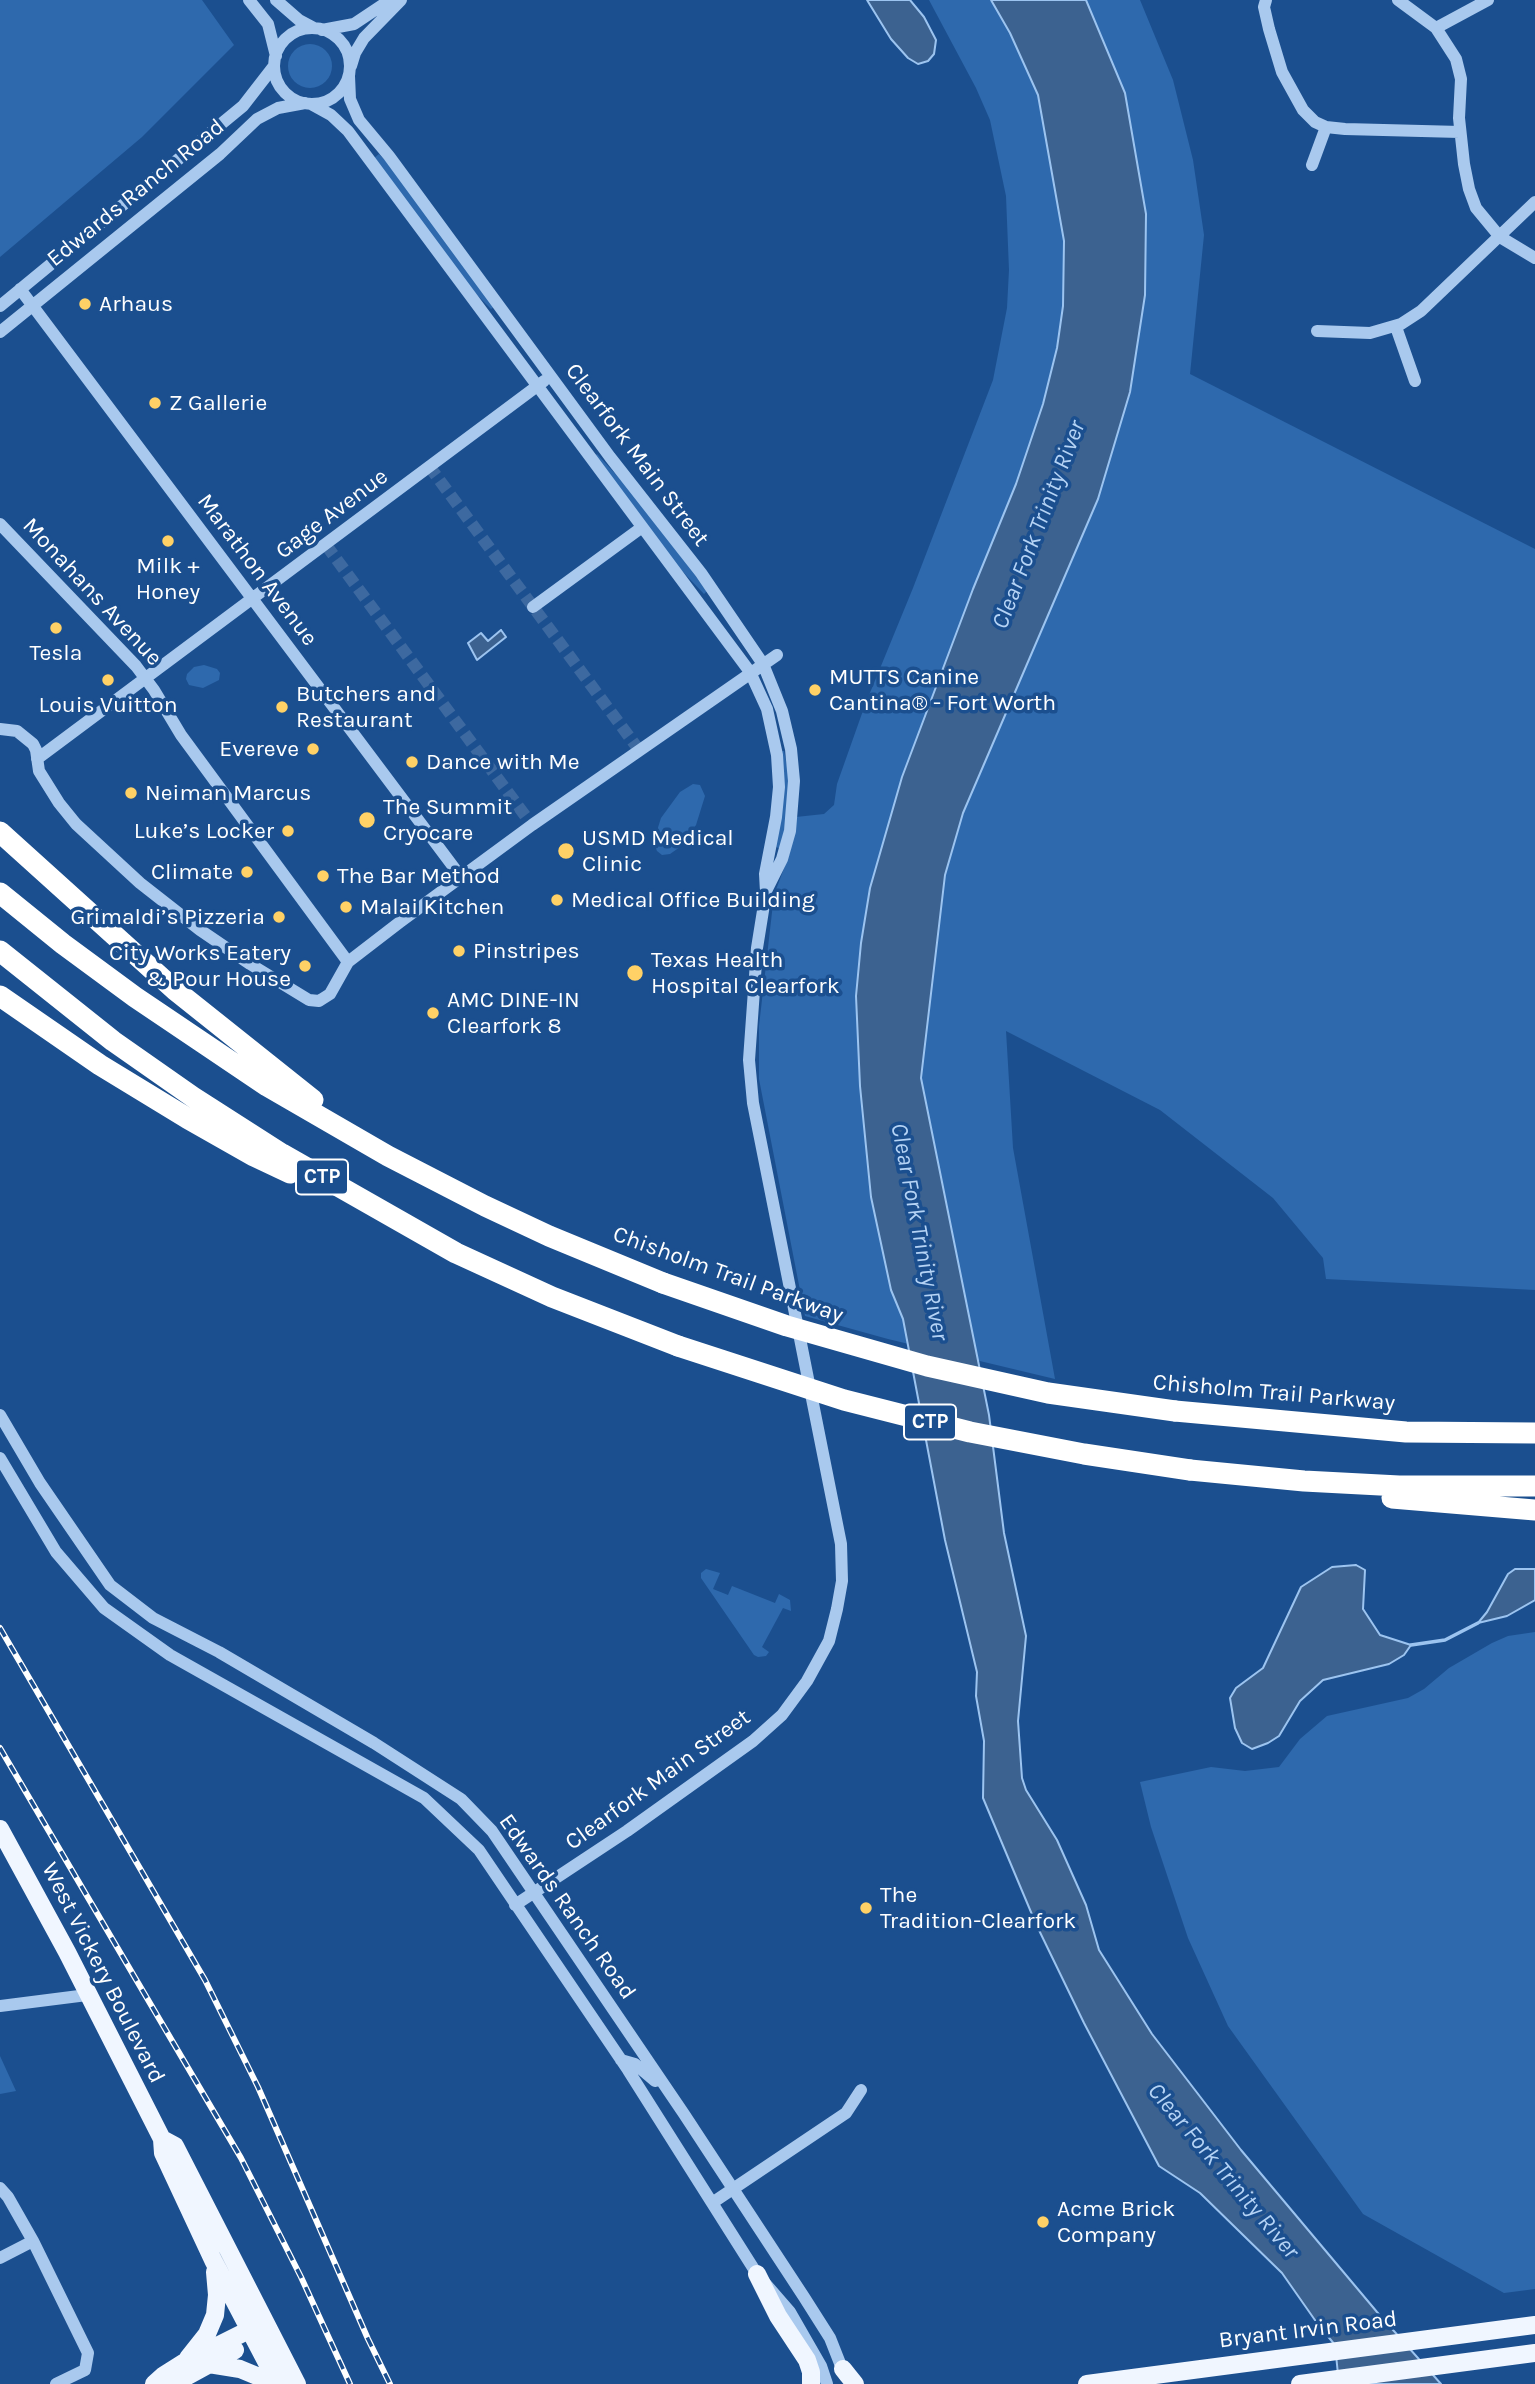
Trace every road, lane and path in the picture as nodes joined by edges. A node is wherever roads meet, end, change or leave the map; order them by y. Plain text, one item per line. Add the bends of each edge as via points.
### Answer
1 (248, 0) edge
2 (276, 0) edge
3 (390, 0) edge
4 (401, 0) edge
5 (1266, 0) edge
6 (1398, 0) edge
7 (1488, 0) edge
8 (1436, 28) junction
9 (320, 29) junction
10 (275, 61) junction
11 (349, 73) junction
12 (308, 104) junction
13 (1326, 127) junction
14 (1460, 132) junction
15 (1312, 165) dead end
16 (1535, 202) edge
17 (1500, 237) junction
18 (1535, 258) edge
19 (19, 289) junction
20 (32, 305) junction
21 (0, 306) edge
22 (1396, 327) junction
23 (1317, 331) dead end
24 (0, 332) edge
25 (550, 376) junction
26 (1415, 381) dead end
27 (538, 386) junction
28 (0, 524) edge
29 (641, 528) junction
30 (253, 600) junction
31 (533, 607) dead end
32 (777, 655) dead end
33 (764, 664) junction
34 (750, 672) junction
35 (146, 678) junction
36 (0, 729) edge
37 (37, 759) junction
38 (0, 832) edge
39 (461, 877) junction
40 (766, 892) junction
41 (0, 893) edge
42 (0, 951) edge
43 (348, 962) junction
44 (0, 996) edge
45 (388, 1156) junction
46 (457, 1253) junction
47 (0, 1415) edge
48 (1535, 1433) edge
49 (0, 1458) edge
50 (1304, 1481) junction
51 (1535, 1486) edge
52 (1535, 1510) edge
53 (66, 1521) junction
54 (45, 1535) junction
55 (393, 1756) junction
56 (383, 1775) junction
57 (0, 1829) edge
58 (533, 1894) junction
59 (515, 1905) junction
60 (87, 1995) junction
61 (0, 2006) edge
62 (621, 2060) junction
63 (862, 2090) dead end
64 (673, 2098) junction
65 (162, 2139) junction
66 (0, 2188) edge
67 (733, 2189) junction
68 (712, 2203) junction
69 (33, 2241) junction
70 (0, 2258) edge
71 (213, 2260) junction
72 (757, 2274) junction
73 (1535, 2325) edge
74 (259, 2331) junction
75 (1535, 2353) edge
76 (183, 2363) junction
77 (209, 2364) junction
78 (845, 2377) edge
79 (56, 2384) edge
80 (154, 2384) edge
81 (173, 2384) edge
82 (267, 2384) edge
83 (278, 2384) edge
84 (297, 2384) edge
85 (811, 2384) edge
86 (827, 2384) edge
87 (855, 2384) edge
88 (1087, 2384) edge
89 (1300, 2384) edge

1 - 10 street via 268,24
2 - 9 street via 299,20
3 - 9 street via 354,24
4 - 11 street via 359,46
5 - 13 street via 1282,72 1303,110
6 - 8 street
7 - 8 street
8 - 14 street via 1456,59 1461,79
9 - 10 street via 292,34
9 - 11 street via 345,49
10 - 12 street via 280,86 295,100
10 - 19 street, Edwards Ranch Road via 243,106
11 - 12 street via 334,97
11 - 25 street, Clearfork Main Street via 350,99 359,120
12 - 20 street, Edwards Ranch Road via 278,108 257,119
12 - 27 street, Clearfork Main Street via 331,115 348,131
13 - 14 street
13 - 15 street
14 - 17 street via 1476,208
16 - 17 street
17 - 18 street
17 - 22 street via 1421,310
19 - 20 street, Marathon Avenue
19 - 21 street, Edwards Ranch Road
20 - 24 street, Edwards Ranch Road
20 - 30 street, Marathon Avenue
22 - 23 street via 1370,333
22 - 26 street
25 - 27 street, Gage Avenue
25 - 33 street, Clearfork Main Street via 701,573
27 - 29 street, Clearfork Main Street
27 - 30 street, Gage Avenue
28 - 35 street, Monahans Avenue
29 - 31 street
29 - 34 street, Clearfork Main Street
30 - 35 street, Gage Avenue
30 - 39 street, Marathon Avenue
32 - 33 street
33 - 34 street
33 - 40 street, Clearfork Main Street via 782,711 794,781 790,831
34 - 39 street
34 - 40 street, Clearfork Main Street via 767,709 777,755 779,787
35 - 37 street, Gage Avenue
35 - 43 street, Monahans Avenue via 181,735
36 - 37 street via 22,734 33,744
37 - 43 street via 44,783 76,824 140,883 250,964 318,1001 330,994
38 - 45 highway via 208,1018
39 - 43 street
40 - 58 street, Clearfork Main Street via 757,948 750,1070 841,1544 837,1609 829,1641 782,1715 753,1741
41 - 45 highway, Chisholm Trail Parkway / CTP via 173,1023 267,1086
42 - 46 highway, CTP via 113,1041 203,1104
44 - 46 highway via 92,1060 243,1150
45 - 48 highway, Chisholm Trail Parkway / CTP, bridge via 549,1236 663,1283 914,1363 1048,1393 1175,1412 1406,1432
46 - 50 highway, CTP, bridge via 552,1297 678,1346 832,1396 970,1432 1084,1454
47 - 53 street, Edwards Ranch Road
49 - 54 street, Edwards Ranch Road
50 - 51 highway, CTP
50 - 52 highway via 1387,1498
53 - 54 street
53 - 55 street, Edwards Ranch Road via 110,1585 153,1618
54 - 56 street, Edwards Ranch Road via 104,1608 126,1624 170,1655
55 - 56 street
55 - 58 street, Edwards Ranch Road via 461,1799 492,1831
56 - 59 street, Edwards Ranch Road via 424,1798 479,1850
57 - 60 main road, West Vickery Boulevard
58 - 59 street, Clearfork Main Street
58 - 64 street, Edwards Ranch Road
59 - 62 street, Edwards Ranch Road
60 - 61 street
60 - 65 main road, West Vickery Boulevard
62 - 64 street via 635,2064
62 - 68 street, Edwards Ranch Road
63 - 67 street via 846,2113
64 - 67 street, Edwards Ranch Road
65 - 71 main road, West Vickery Boulevard via 163,2153
65 - 74 main road, West Vickery Boulevard via 175,2147
66 - 69 street
67 - 68 street
67 - 78 street, Edwards Ranch Road via 830,2337
68 - 72 street, Edwards Ranch Road
69 - 70 street
69 - 79 street via 88,2353 85,2370
71 - 74 main road, West Vickery Boulevard
71 - 76 main road via 215,2315 207,2334
72 - 85 main road via 807,2360
72 - 86 street, Edwards Ranch Road via 790,2312
73 - 88 main road, Bryant Irvin Road
74 - 76 main road
74 - 77 main road
74 - 83 main road, West Vickery Boulevard
74 - 84 main road, West Vickery Boulevard
75 - 89 main road
76 - 80 main road
77 - 81 main road
77 - 82 main road via 240,2369
78 - 87 main road

